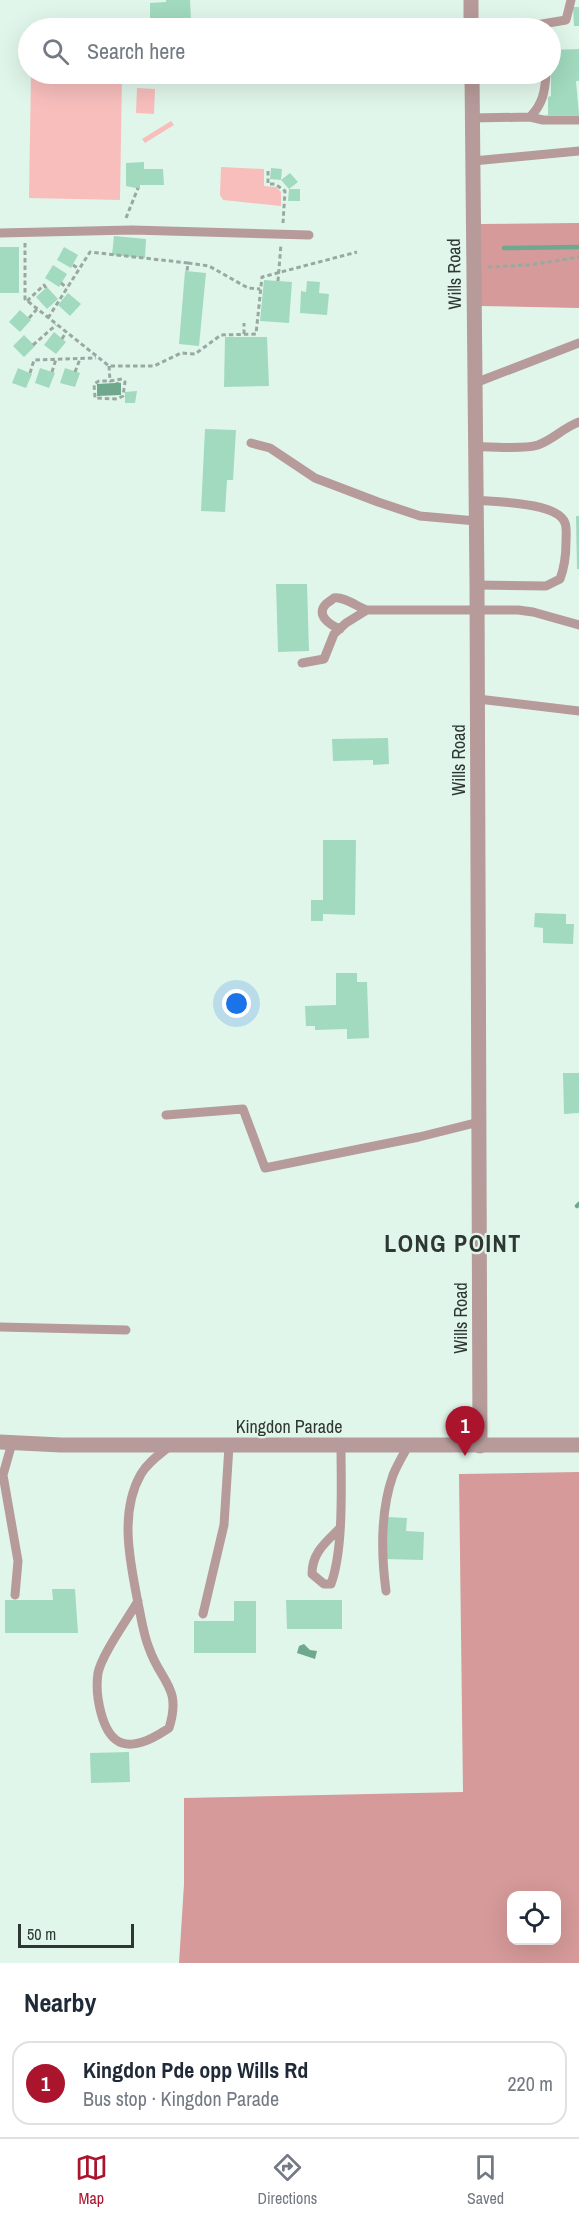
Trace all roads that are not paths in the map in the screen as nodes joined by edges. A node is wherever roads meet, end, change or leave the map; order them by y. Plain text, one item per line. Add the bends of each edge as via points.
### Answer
1 (471, 0) edge
2 (571, 0) edge
3 (471, 18) edge
4 (561, 21) edge
5 (472, 84) edge
6 (545, 84) edge
7 (530, 117) junction
8 (472, 118) junction
9 (579, 120) edge
10 (579, 151) edge
11 (473, 161) junction
12 (0, 234) edge
13 (309, 235) dead end
14 (579, 344) edge
15 (475, 383) junction
16 (579, 422) edge
17 (251, 443) dead end
18 (476, 447) junction
19 (476, 500) junction
20 (476, 521) junction
21 (477, 585) junction
22 (367, 610) junction
23 (477, 611) junction
24 (579, 625) edge
25 (339, 629) junction
26 (302, 663) dead end
27 (478, 699) junction
28 (579, 711) edge
29 (165, 1115) dead end
30 (479, 1122) junction
31 (0, 1327) edge
32 (126, 1330) dead end
33 (6, 1442) edge
34 (579, 1445) edge
35 (170, 1446) junction
36 (229, 1446) junction
37 (341, 1446) junction
38 (408, 1446) junction
39 (480, 1446) junction
40 (339, 1529) junction
41 (386, 1591) dead end
42 (15, 1595) dead end
43 (138, 1601) junction
44 (203, 1614) dead end

1 - 3 street
2 - 4 lane via 566,20
5 - 8 street, Wills Road
6 - 7 lane via 539,108
7 - 8 lane
7 - 9 lane
8 - 11 street, Wills Road
10 - 11 lane
11 - 15 street, Wills Road
12 - 13 lane via 120,231
14 - 15 lane
15 - 18 street, Wills Road
16 - 18 lane via 535,446
17 - 20 lane via 270,448 315,478 378,502 420,516
18 - 19 street, Wills Road
19 - 20 street, Wills Road
19 - 21 lane via 537,506 560,516 566,523 565,567 560,579 546,586
20 - 21 street, Wills Road
21 - 23 street, Wills Road
22 - 23 lane
22 - 25 lane
22 - 25 lane via 343,599 328,602 322,613 324,619
23 - 24 lane via 533,612
23 - 27 street, Wills Road
25 - 26 lane via 324,658
27 - 28 lane
27 - 30 street, Wills Road
29 - 30 lane via 243,1109 265,1168
30 - 39 street, Wills Road
31 - 32 lane
33 - 35 street, Kingdon Parade
33 - 42 lane via 3,1476 18,1561
34 - 39 street, Kingdon Parade
35 - 36 street, Kingdon Parade
35 - 43 lane via 149,1463 130,1505 128,1532
36 - 37 street, Kingdon Parade
36 - 44 lane via 224,1525
37 - 38 street, Kingdon Parade
37 - 40 lane
38 - 39 street, Kingdon Parade
38 - 41 lane via 388,1492 382,1556
40 - 40 lane via 334,1577 331,1584 324,1584 312,1574 312,1564 316,1552
43 - 43 lane via 150,1652 173,1695 174,1713 169,1728 138,1743 123,1744 111,1737 101,1716 98,1672

